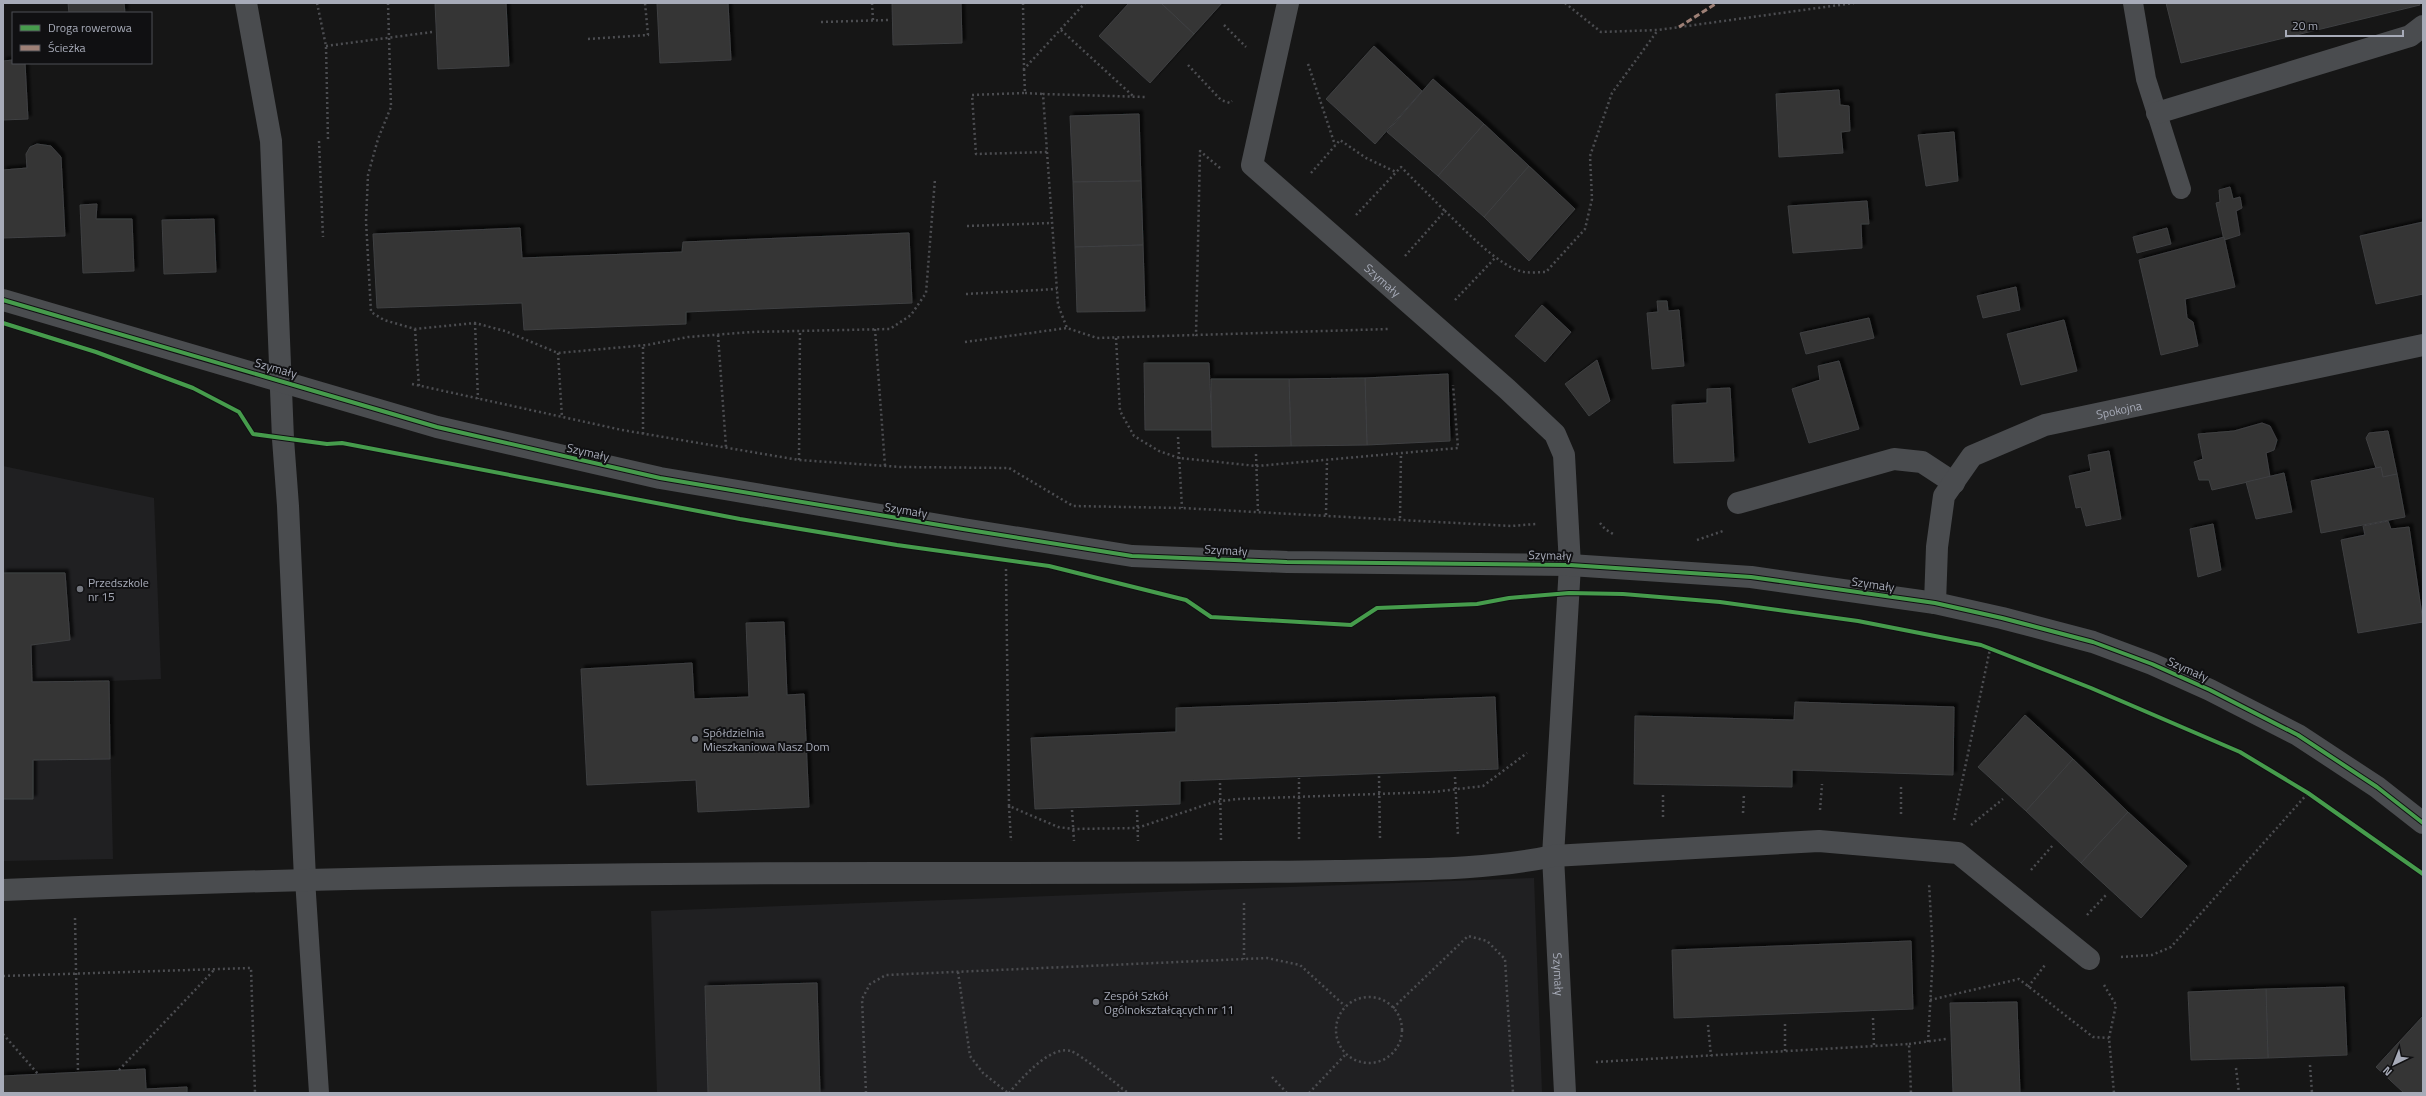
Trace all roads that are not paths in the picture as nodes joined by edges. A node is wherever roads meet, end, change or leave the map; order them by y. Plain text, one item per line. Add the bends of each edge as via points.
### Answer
1 (246, 3) edge
2 (1288, 3) edge
3 (2133, 3) edge
4 (2423, 26) edge
5 (2157, 113) junction
6 (2181, 188) dead end
7 (3, 300) edge
8 (2423, 345) edge
9 (280, 380) junction
10 (1954, 483) junction
11 (1738, 503) dead end
12 (1570, 565) junction
13 (1935, 603) junction
14 (2423, 823) edge
15 (1553, 856) junction
16 (305, 879) junction
17 (3, 890) edge
18 (2089, 959) road end
19 (319, 1093) edge
20 (1565, 1093) edge

1 - 9 street via 271,141
2 - 12 street, Szymały via 1252,166 1555,434 1564,455
3 - 5 lane via 2146,79
4 - 5 street via 2410,36
5 - 6 lane
7 - 9 street, Szymały
8 - 10 street, Spokojna via 2045,425 1972,456
9 - 12 street, Szymały via 437,427 660,478 1132,556 1287,562
9 - 16 street
10 - 11 street via 1922,462 1894,459
10 - 13 street, Spokojna via 1944,496 1937,547
12 - 13 street, Szymały via 1750,577
12 - 15 street, Szymały
13 - 14 street, Szymały via 2093,642 2152,664 2210,690 2298,735 2377,787
15 - 16 street via 1512,864 1221,874 897,873
15 - 18 street via 1819,841 1958,853
15 - 20 street, Szymały
16 - 17 street
16 - 19 lane

